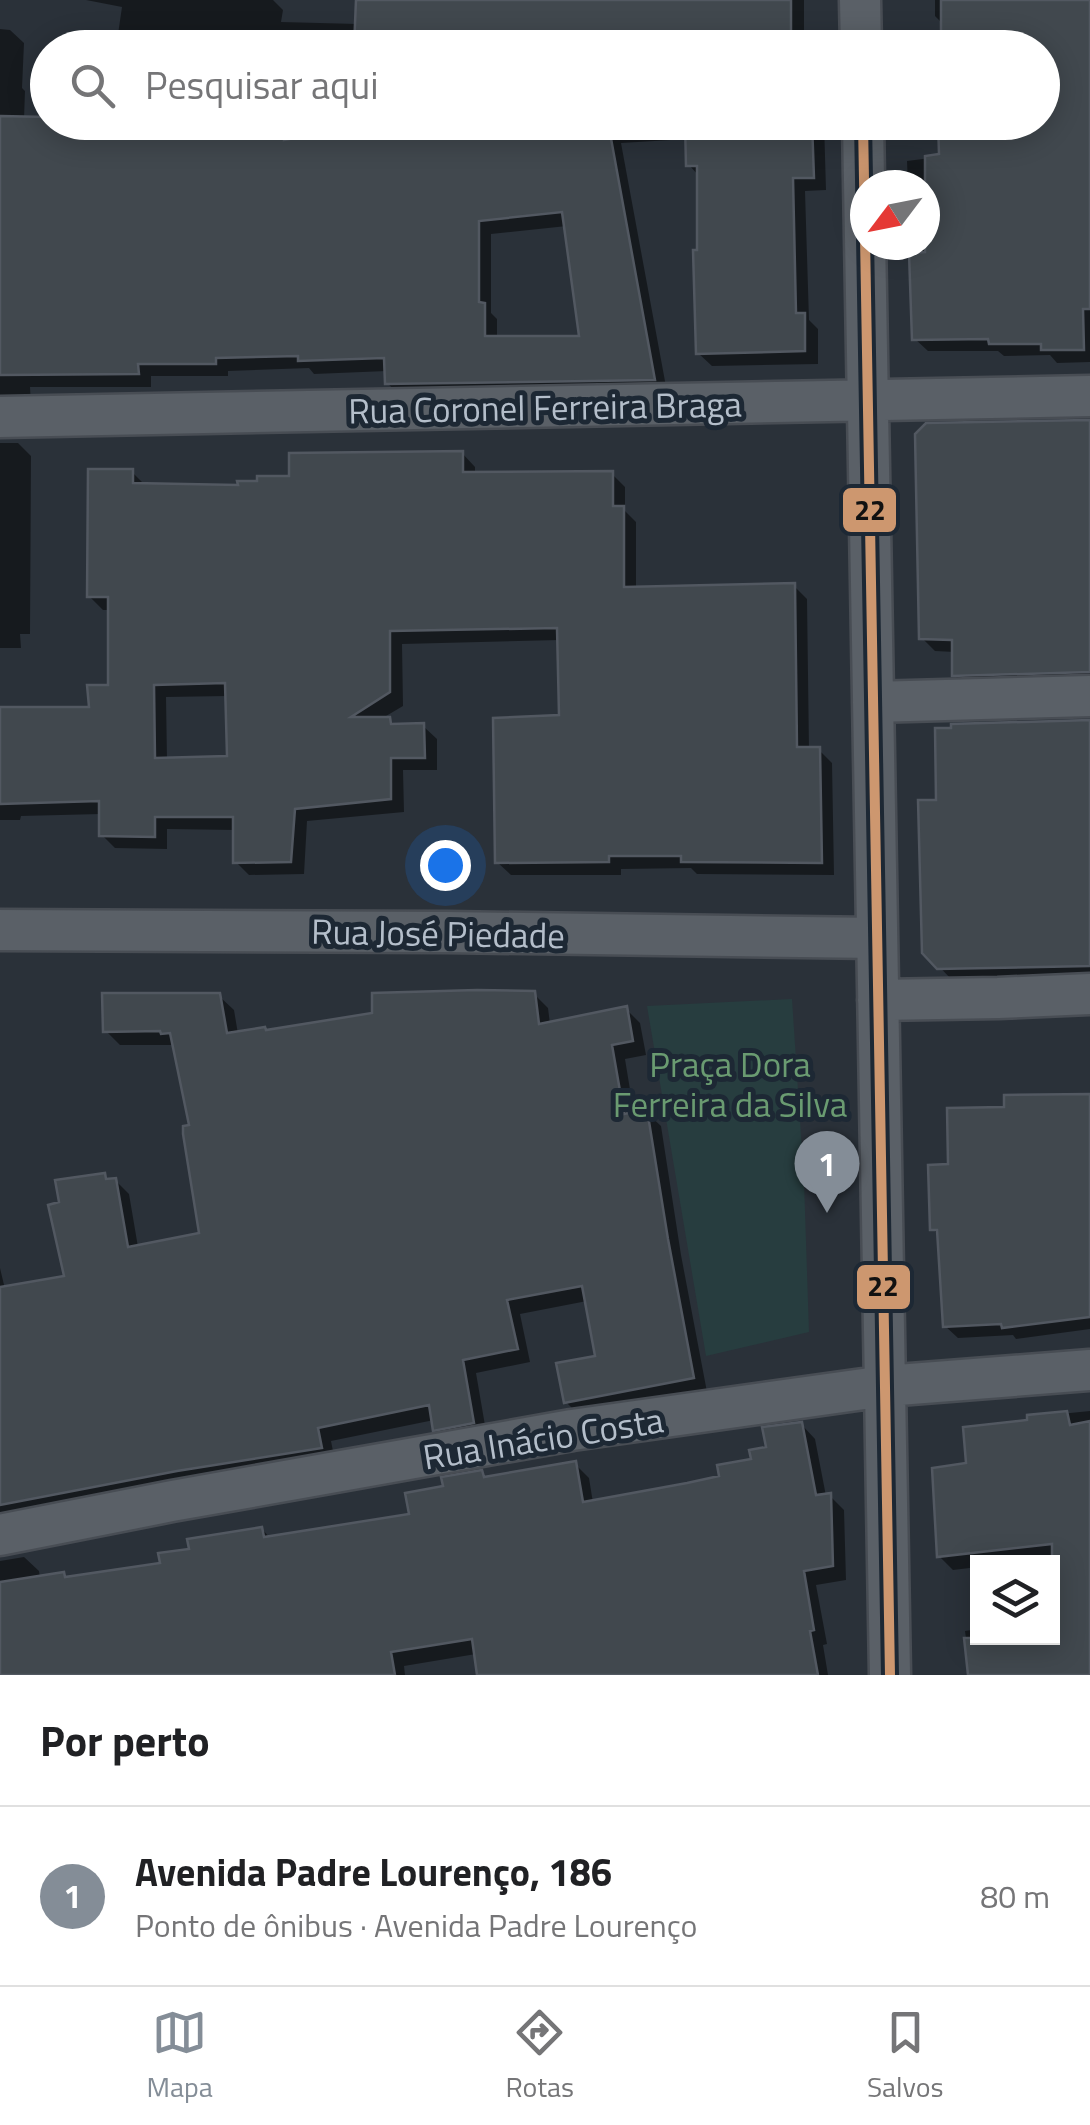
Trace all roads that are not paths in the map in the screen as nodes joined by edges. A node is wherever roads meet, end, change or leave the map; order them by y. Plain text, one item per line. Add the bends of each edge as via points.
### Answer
1 (860, 0) edge
2 (861, 30) edge
3 (863, 140) edge
4 (1090, 396) edge
5 (868, 400) junction
6 (0, 417) edge
7 (1090, 696) edge
8 (873, 702) junction
9 (0, 930) edge
10 (877, 938) junction
11 (1090, 994) edge
12 (878, 1000) junction
13 (1090, 1370) edge
14 (885, 1386) junction
15 (0, 1535) edge
16 (890, 1675) edge

1 - 2 street
3 - 5 street
4 - 5 street, Rua Coronel Ferreira Braga
5 - 6 street, Rua Coronel Ferreira Braga
5 - 8 street
7 - 8 street
8 - 10 street
9 - 10 street, Rua José Piedade
10 - 12 street
11 - 12 street
12 - 14 street
13 - 14 street, Rua Inácio Costa
14 - 15 street, Rua Inácio Costa via 572,1430
14 - 16 street

